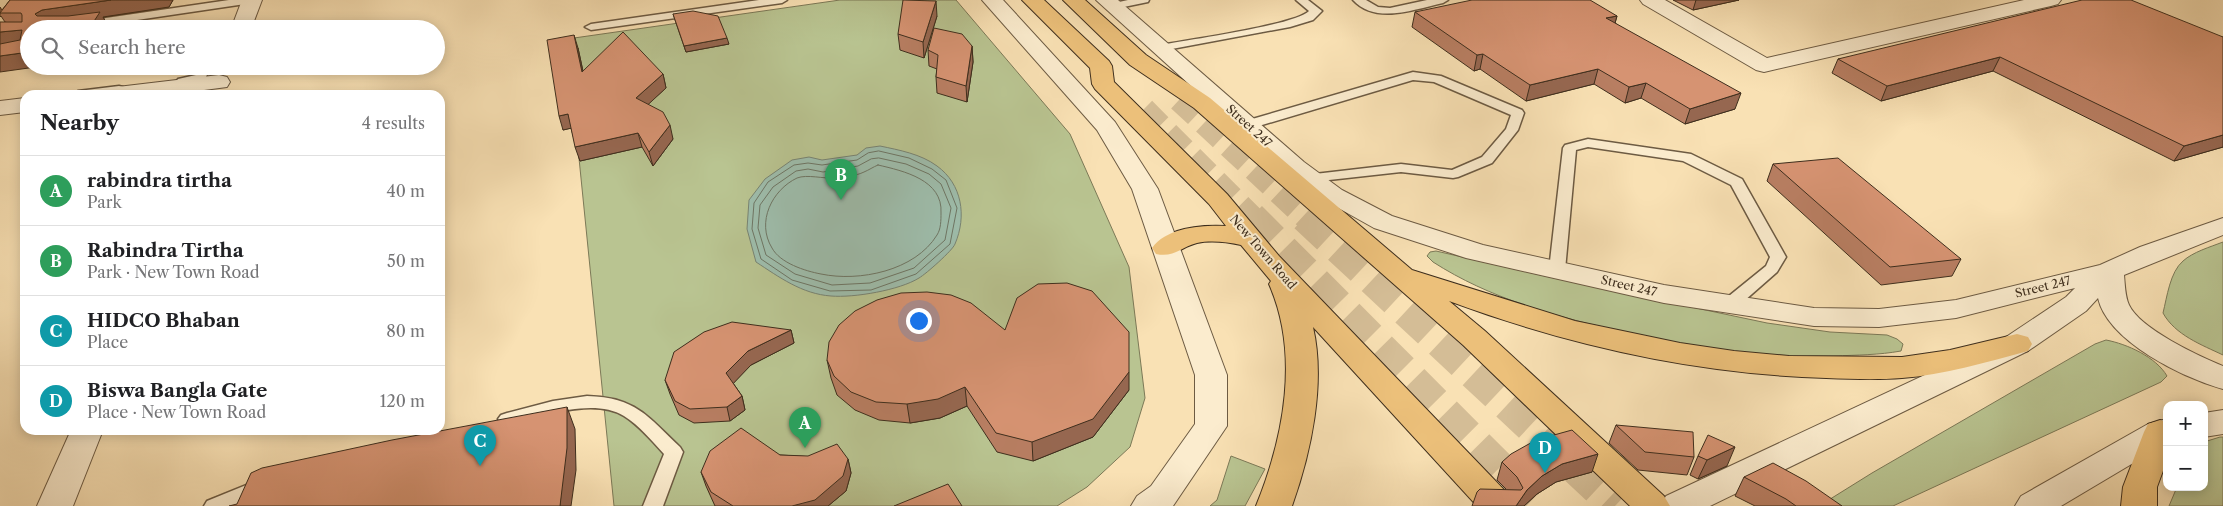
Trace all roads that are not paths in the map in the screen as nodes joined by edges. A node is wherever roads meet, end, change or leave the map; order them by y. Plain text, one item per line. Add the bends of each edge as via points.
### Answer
1 (252, 0) edge
2 (782, 0) edge
3 (992, 0) edge
4 (1032, 0) edge
5 (1074, 0) edge
6 (1144, 0) edge
7 (1301, 0) edge
8 (1358, 0) edge
9 (1443, 0) edge
10 (1650, 0) edge
11 (2051, 0) edge
12 (1110, 3) edge
13 (197, 5) edge
14 (106, 20) edge
15 (245, 20) edge
16 (591, 27) dead end
17 (1149, 54) junction
18 (1101, 66) junction
19 (216, 77) edge
20 (118, 90) edge
21 (139, 90) edge
22 (20, 100) edge
23 (1179, 100) tunnel mouth
24 (0, 102) edge
25 (20, 106) edge
26 (0, 108) edge
27 (1144, 108) tunnel mouth
28 (1247, 125) junction
29 (1311, 178) junction
30 (2223, 226) edge
31 (1249, 238) junction
32 (1166, 248) junction
33 (1269, 262) junction
34 (1557, 270) junction
35 (1397, 271) junction
36 (2109, 271) junction
37 (1730, 304) junction
38 (2017, 344) junction
39 (2223, 378) edge
40 (491, 422) edge
41 (2223, 422) edge
42 (2208, 424) edge
43 (2163, 432) edge
44 (85, 435) edge
45 (275, 480) edge
46 (55, 506) edge
47 (214, 506) edge
48 (653, 506) edge
49 (1149, 506) edge
50 (1274, 506) edge
51 (1498, 506) edge
52 (1652, 506) edge
53 (1678, 506) edge
54 (2033, 506) edge
55 (2139, 506) edge

1 - 13 lane
1 - 15 street
2 - 16 lane
3 - 32 street via 1106,127 1145,189
4 - 18 main road, New Town Road
5 - 17 main road
6 - 12 lane
7 - 17 lane via 1316,11 1309,18
8 - 9 lane via 1376,10 1390,11
10 - 11 street via 1764,65
12 - 17 street, Street 247
13 - 14 lane
17 - 23 main road
17 - 28 street, Street 247
17 - 35 main road
18 - 27 main road
18 - 31 main road, New Town Road via 1103,84 1218,199
19 - 20 lane
19 - 21 street
22 - 24 lane
25 - 26 street
28 - 29 street, Street 247
28 - 29 lane via 1414,76 1437,79 1518,113 1512,130 1487,160 1453,174 1401,168
29 - 34 street, Street 247 via 1333,195 1383,222 1476,252
30 - 36 street, Street 247
31 - 32 main road via 1222,232 1198,234 1178,240
31 - 33 main road, New Town Road
32 - 49 street via 1211,375 1211,426 1163,495
33 - 50 main road via 1290,295 1302,370 1291,456
33 - 51 main road, New Town Road
34 - 37 street, Street 247 via 1664,294
34 - 37 lane via 1570,148 1588,142 1686,157 1737,182 1778,257 1772,269
35 - 38 main road via 1487,306 1588,336 1696,357 1805,368 1909,367
35 - 52 main road via 1474,338
36 - 37 street, Street 247 via 1956,309 1879,318 1814,316
36 - 38 street via 2076,304
36 - 39 street via 2115,306 2127,322 2148,340 2200,370
38 - 53 street
40 - 48 lane via 588,402 614,403 630,411 674,452
41 - 42 street
43 - 54 street
43 - 55 main road via 2140,487
44 - 46 street
45 - 47 lane

